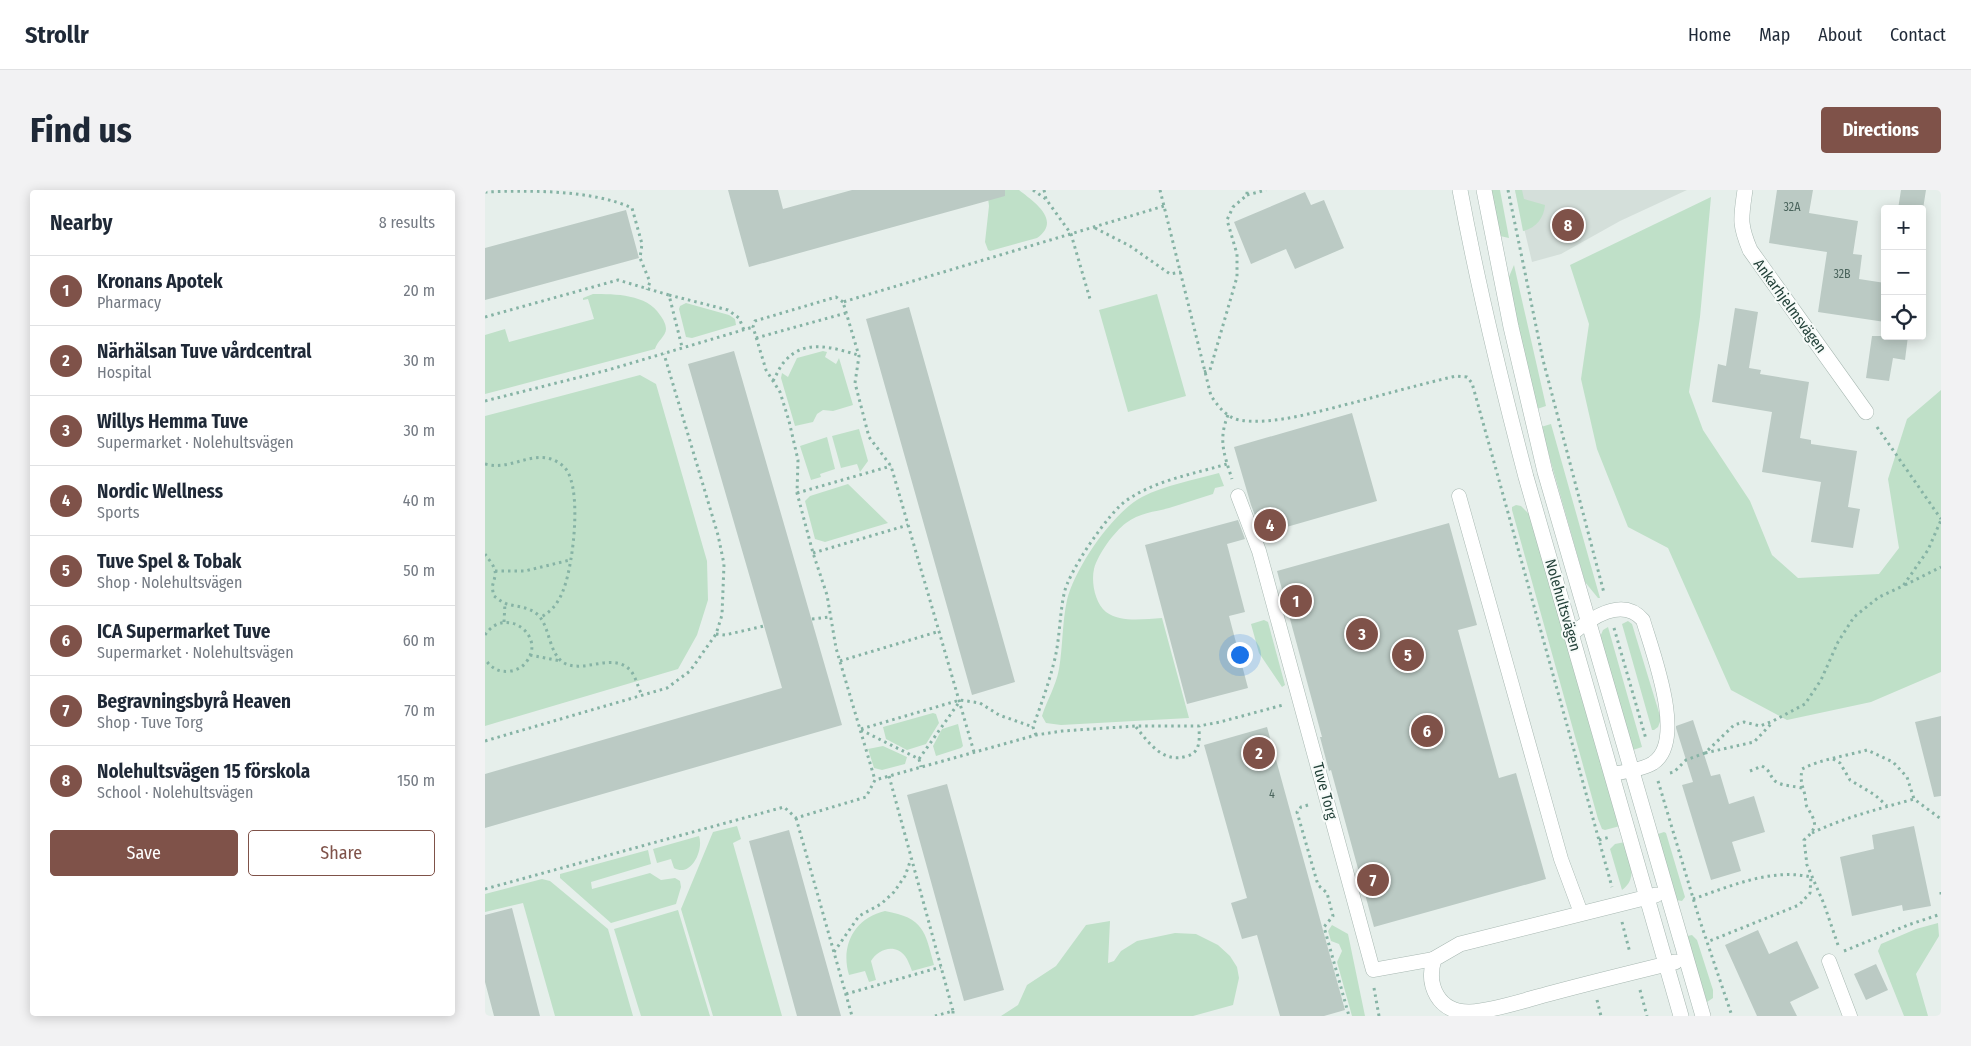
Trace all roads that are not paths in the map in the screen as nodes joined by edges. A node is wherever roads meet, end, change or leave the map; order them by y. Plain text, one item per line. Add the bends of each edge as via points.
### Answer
1 (1460, 190) edge
2 (1484, 190) edge
3 (1745, 190) edge
4 (1866, 412) road end
5 (1238, 496) road end
6 (1459, 496) dead end
7 (1588, 620) junction
8 (1572, 634) junction
9 (1631, 770) junction
10 (1612, 774) junction
11 (1666, 892) junction
12 (1646, 898) junction
13 (1581, 913) junction
14 (1434, 959) junction
15 (1686, 959) junction
16 (1829, 960) dead end
17 (1666, 964) junction
18 (1681, 1016) edge
19 (1703, 1016) edge
20 (1850, 1016) edge

1 - 8 street, Nolehultsvägen via 1506,399
2 - 7 street, Nolehultsvägen via 1532,422
3 - 4 street, Ankarhjelmsvägen via 1742,231 1750,250
5 - 14 lane, Tuve Torg via 1259,551 1373,970
6 - 13 lane via 1561,859
7 - 8 lane
7 - 9 street, Nolehultsvägen
7 - 9 lane via 1609,611 1627,609 1638,614 1643,620 1665,696 1668,715 1663,752 1653,763
8 - 10 street, Nolehultsvägen
9 - 10 lane
9 - 11 street, Nolehultsvägen
10 - 12 street, Nolehultsvägen
11 - 12 street
11 - 15 street, Nolehultsvägen
12 - 13 street
12 - 17 street, Nolehultsvägen
13 - 14 street via 1460,944
14 - 17 street via 1430,972 1437,997 1446,1005 1469,1012
15 - 17 street
15 - 19 street, Nolehultsvägen
16 - 20 lane
17 - 18 street, Nolehultsvägen

